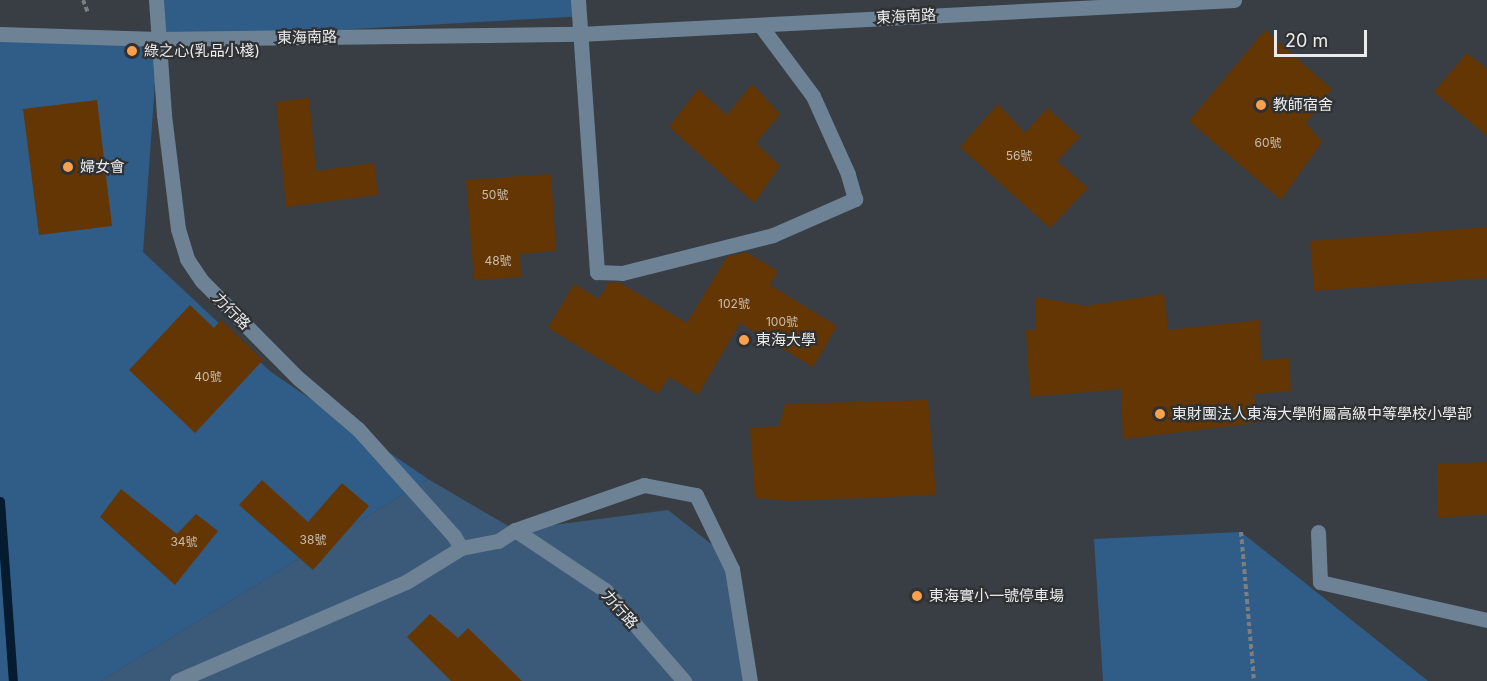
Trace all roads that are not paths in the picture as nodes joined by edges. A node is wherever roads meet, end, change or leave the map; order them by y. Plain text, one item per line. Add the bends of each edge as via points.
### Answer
1 (156, 0) edge
2 (578, 0) edge
3 (1234, 0) edge
4 (1076, 3) edge
5 (759, 25) junction
6 (0, 34) edge
7 (579, 34) junction
8 (158, 39) junction
9 (515, 530) junction
10 (1318, 532) dead end
11 (461, 548) junction
12 (1487, 620) edge
13 (177, 681) edge
14 (684, 681) edge
15 (750, 681) edge

1 - 8 street, 力行路
2 - 7 street
3 - 4 street, 東海南路
4 - 5 street, 東海南路
5 - 7 street, 東海南路
5 - 7 street via 813,96 855,199 773,235 622,273 597,272
6 - 8 street, 東海南路
7 - 8 street, 東海南路
8 - 11 street, 力行路 via 178,229 188,259 202,281 298,378 358,429
9 - 11 street via 498,541
9 - 14 street, 力行路 via 605,590
9 - 15 street via 644,485 696,495 732,569
10 - 12 street via 1320,582
11 - 13 street via 406,582

